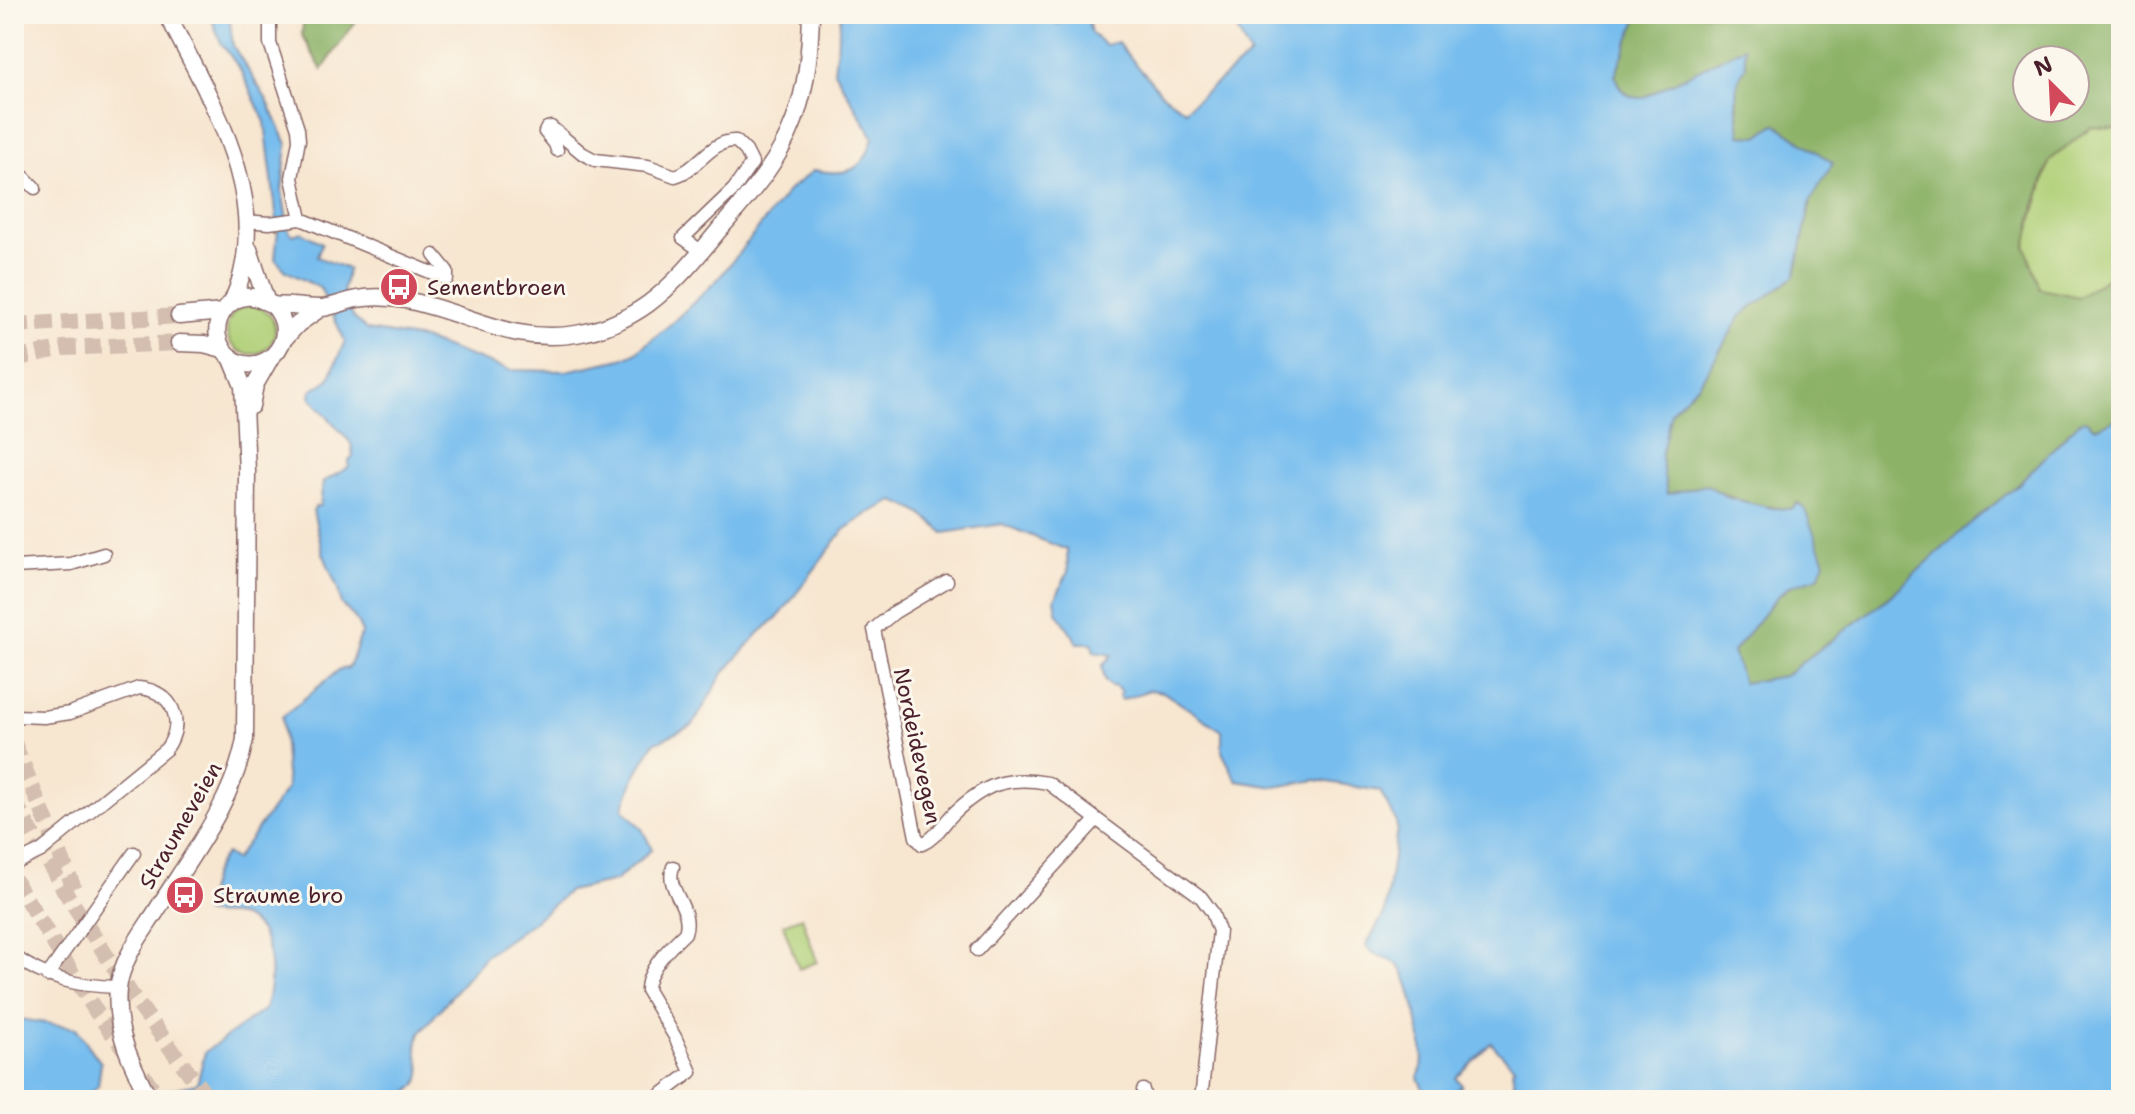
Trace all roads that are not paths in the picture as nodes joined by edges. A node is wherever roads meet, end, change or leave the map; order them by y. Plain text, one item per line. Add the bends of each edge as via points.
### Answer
1 (167, 14) edge
2 (270, 14) edge
3 (811, 14) edge
4 (557, 150) dead end
5 (14, 167) edge
6 (35, 188) dead end
7 (245, 221) junction
8 (288, 221) junction
9 (246, 240) junction
10 (701, 251) junction
11 (434, 255) dead end
12 (270, 302) junction
13 (228, 307) junction
14 (321, 308) junction
15 (179, 316) tunnel mouth
16 (283, 340) junction
17 (179, 343) tunnel mouth
18 (227, 353) junction
19 (271, 357) junction
20 (245, 435) junction
21 (104, 554) dead end
22 (14, 567) edge
23 (947, 581) dead end
24 (14, 716) edge
25 (1096, 820) junction
26 (134, 853) dead end
27 (14, 864) edge
28 (673, 867) dead end
29 (977, 950) dead end
30 (14, 956) edge
31 (47, 976) junction
32 (118, 987) junction
33 (150, 1100) edge
34 (654, 1100) edge
35 (1201, 1100) edge

1 - 7 main road via 229,137 240,172
2 - 8 street via 270,43 299,140
3 - 10 main road via 804,88 784,144
4 - 10 street via 547,128 595,160 648,166 675,176 720,144 739,144 752,163 726,198 683,238
5 - 6 street
7 - 8 street
7 - 9 main road
8 - 11 street via 447,279
9 - 12 main road
9 - 13 main road via 242,272
10 - 14 main road via 645,306 578,334 521,335 406,300 370,297
12 - 13 main road via 249,297
12 - 14 main road
12 - 16 main road via 284,325
13 - 15 main road
13 - 18 main road via 217,326
14 - 16 main road
16 - 19 main road
17 - 18 main road via 204,344
18 - 19 main road via 251,364
18 - 20 main road, Straumeveien via 243,386
19 - 20 main road, Straumeveien via 255,385
20 - 32 main road, Straumeveien via 246,705 240,763 222,805 131,953
21 - 22 street via 71,564
23 - 25 street, Nordeidevegen via 874,629 916,837 922,844 931,840 983,789 1005,781 1048,783
24 - 27 street via 70,713 139,688 151,689 169,702 176,727 166,749 41,851
25 - 29 street
25 - 35 street, Nordeidevegen via 1191,888 1212,912 1219,949
26 - 31 street
28 - 34 street via 671,880 688,925 652,972 647,990 691,1072
30 - 31 street
31 - 32 street via 81,986
32 - 33 main road, Straumeveien via 120,1026

